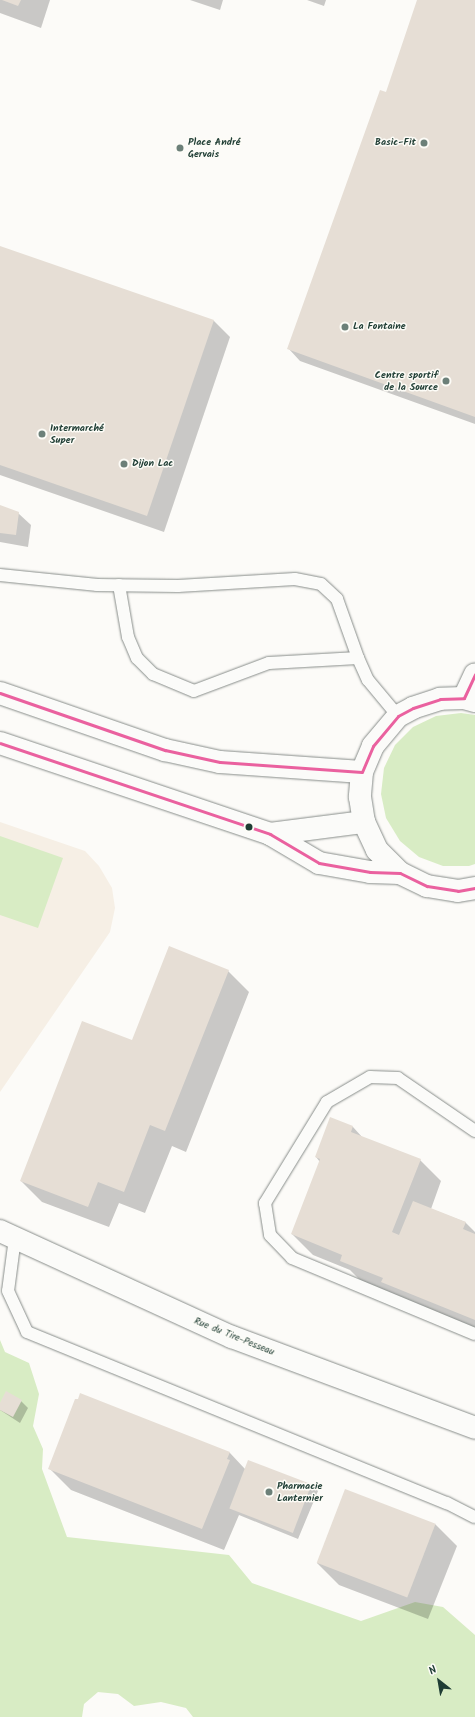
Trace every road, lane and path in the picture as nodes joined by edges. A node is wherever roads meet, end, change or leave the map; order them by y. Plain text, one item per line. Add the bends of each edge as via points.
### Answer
1 (0, 575) edge
2 (119, 586) junction
3 (358, 658) junction
4 (475, 674) edge
5 (0, 693) edge
6 (470, 699) edge
7 (398, 716) junction
8 (0, 743) edge
9 (362, 772) junction
10 (364, 822) junction
11 (270, 834) junction
12 (400, 873) junction
13 (469, 894) edge
14 (475, 1132) edge
15 (8, 1234) edge
16 (475, 1334) edge
17 (475, 1428) edge
18 (475, 1517) edge

1 - 2 lane
2 - 3 lane via 178,586 295,579 321,584 337,599
2 - 3 lane via 128,637 137,658 153,674 194,691 270,663
3 - 7 lane via 368,680
4 - 6 street
5 - 9 street via 165,750 206,759
6 - 7 street via 440,699
7 - 9 street via 373,746
8 - 11 street
9 - 10 street via 360,797
10 - 11 street
10 - 12 street via 378,850
11 - 12 street via 318,863 370,872
12 - 13 street via 427,886
14 - 16 lane via 398,1078 370,1077 328,1102 264,1202 270,1235 292,1258
15 - 17 street, Rue du Tire-Pesseau via 232,1337
15 - 18 lane via 8,1291 27,1332

